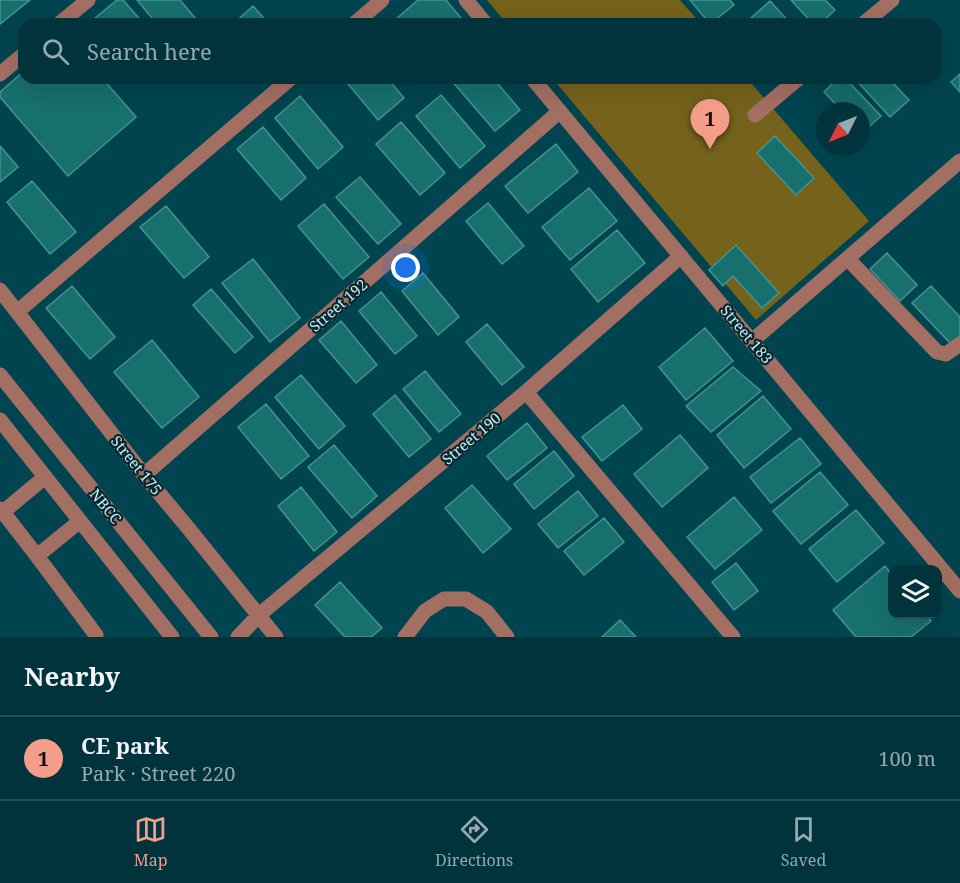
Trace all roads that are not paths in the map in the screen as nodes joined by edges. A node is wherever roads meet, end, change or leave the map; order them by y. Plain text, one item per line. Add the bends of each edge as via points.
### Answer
1 (88, 0) edge
2 (382, 0) edge
3 (466, 0) edge
4 (892, 0) edge
5 (66, 18) edge
6 (361, 18) edge
7 (481, 18) edge
8 (870, 18) edge
9 (18, 59) edge
10 (0, 74) edge
11 (284, 84) edge
12 (537, 84) edge
13 (792, 84) edge
14 (560, 111) junction
15 (755, 115) dead end
16 (960, 161) edge
17 (681, 256) junction
18 (848, 260) junction
19 (0, 290) edge
20 (16, 312) junction
21 (752, 340) junction
22 (960, 344) edge
23 (0, 375) edge
24 (526, 392) junction
25 (0, 420) edge
26 (144, 475) junction
27 (45, 477) junction
28 (1, 511) edge
29 (80, 521) junction
30 (37, 556) junction
31 (960, 591) edge
32 (259, 615) junction
33 (95, 637) edge
34 (172, 637) edge
35 (211, 637) edge
36 (238, 637) edge
37 (276, 637) edge
38 (405, 637) edge
39 (507, 637) edge
40 (733, 637) edge

1 - 5 street
2 - 6 street
3 - 7 street
4 - 8 street
9 - 10 street
11 - 20 street
12 - 14 street, Street 183
13 - 15 street
14 - 17 street, Street 183
14 - 26 street, Street 192
16 - 18 street
17 - 21 street, Street 183
17 - 24 street, Street 190
18 - 21 street
18 - 22 street via 937,352 946,354
19 - 20 street, Street 175
20 - 26 street, Street 175
21 - 31 street, Street 183
23 - 35 street, NBCC
24 - 32 street, Street 190
24 - 40 street
25 - 27 street
26 - 32 street, Street 175
27 - 28 street
27 - 29 street
28 - 30 street
29 - 30 street
29 - 34 street
30 - 33 street
32 - 36 street, Street 190
32 - 37 street, Street 175
38 - 39 street via 425,611 444,599 466,599 487,612

